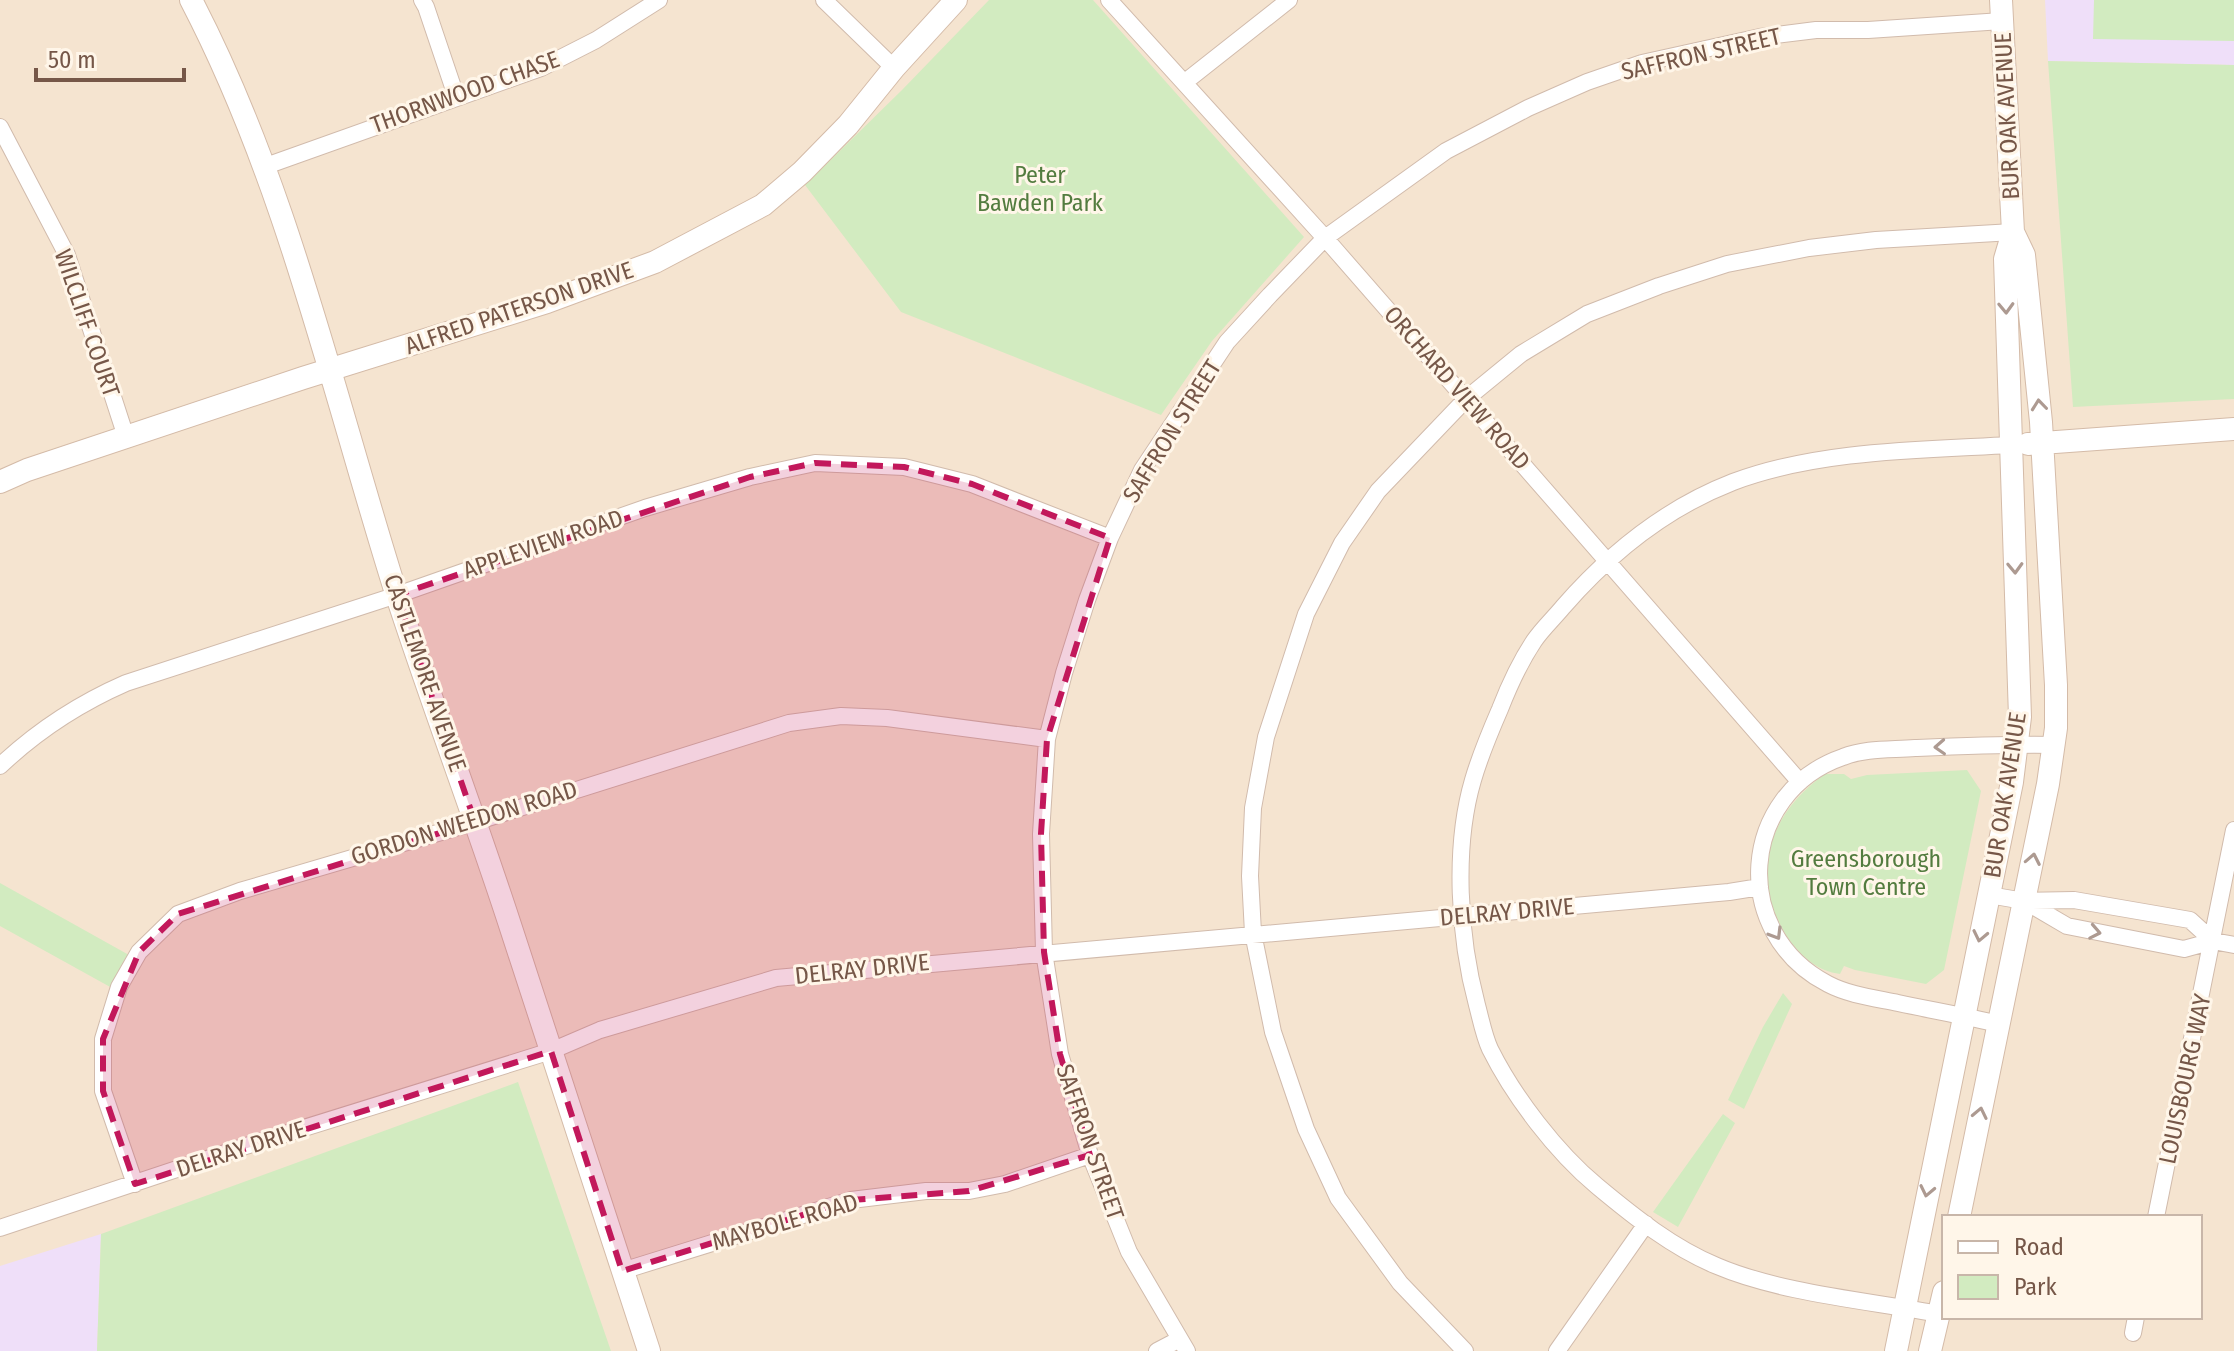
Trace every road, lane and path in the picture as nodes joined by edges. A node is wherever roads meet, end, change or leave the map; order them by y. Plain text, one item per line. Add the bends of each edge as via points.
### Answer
1 (191, 0) edge
2 (422, 0) edge
3 (659, 0) edge
4 (824, 0) edge
5 (956, 0) edge
6 (1109, 0) edge
7 (1289, 0) edge
8 (2001, 10) edge
9 (894, 68) junction
10 (1185, 82) junction
11 (456, 96) junction
12 (0, 127) edge
13 (263, 167) junction
14 (2013, 232) junction
15 (1325, 238) junction
16 (331, 371) junction
17 (1466, 399) junction
18 (2234, 429) edge
19 (126, 437) junction
20 (2042, 443) junction
21 (2011, 445) junction
22 (0, 482) edge
23 (1110, 538) junction
24 (1606, 560) junction
25 (397, 595) junction
26 (1047, 739) junction
27 (2018, 745) junction
28 (2055, 745) junction
29 (0, 766) edge
30 (1799, 781) junction
31 (475, 822) junction
32 (2234, 830) edge
33 (1760, 887) junction
34 (1989, 895) junction
35 (2024, 901) junction
36 (1462, 916) junction
37 (1253, 933) junction
38 (2213, 941) junction
39 (2234, 945) edge
40 (1044, 952) junction
41 (1964, 1016) junction
42 (1999, 1024) junction
43 (551, 1051) junction
44 (1090, 1155) junction
45 (135, 1184) junction
46 (1959, 1215) edge
47 (2156, 1215) edge
48 (1646, 1224) junction
49 (0, 1228) edge
50 (622, 1271) junction
51 (1942, 1303) edge
52 (1904, 1308) junction
53 (1183, 1345) edge
54 (649, 1351) edge
55 (1157, 1351) edge
56 (1465, 1351) edge
57 (1557, 1351) edge
58 (1896, 1351) edge
59 (1930, 1351) edge

1 - 13 street, CASTLEMORE AVENUE
2 - 11 street
3 - 11 street, THORNWOOD CHASE via 541,68
4 - 9 street
5 - 9 street, ALFRED PATERSON DRIVE
6 - 10 street, ORCHARD VIEW ROAD
7 - 10 street
8 - 14 street, BUR OAK AVENUE
8 - 15 street, SAFFRON STREET via 1868,30 1760,37 1642,63 1528,108 1446,151
9 - 16 street, ALFRED PATERSON DRIVE via 848,125 763,205 655,262
10 - 15 street, ORCHARD VIEW ROAD
11 - 13 street, THORNWOOD CHASE
12 - 19 street, WILCLIFF COURT via 67,255
13 - 16 street, CASTLEMORE AVENUE
14 - 17 street via 1809,248 1714,268 1587,314 1521,354
20 -> 14 street, BUR OAK AVENUE via 2024,255
14 -> 21 street, BUR OAK AVENUE via 2005,259
15 - 17 street, ORCHARD VIEW ROAD
15 - 23 street, SAFFRON STREET via 1227,342 1142,470
16 - 19 street, ALFRED PATERSON DRIVE
16 - 25 street, CASTLEMORE AVENUE
17 - 24 street, ORCHARD VIEW ROAD
17 - 37 street via 1378,491 1342,543 1306,614 1266,737 1253,808
18 - 20 street
19 - 22 street, ALFRED PATERSON DRIVE
20 - 21 street
20 - 28 street, BUR OAK AVENUE
21 - 24 street via 1877,453 1796,465 1734,482 1642,531
21 -> 27 street, BUR OAK AVENUE
23 - 25 street, APPLEVIEW ROAD via 972,484 904,467 815,463 645,508
23 - 26 street, SAFFRON STREET via 1077,629
24 - 30 street, ORCHARD VIEW ROAD
24 - 36 street via 1535,640 1492,727 1472,782 1463,839
25 - 29 street, APPLEVIEW ROAD via 83,701 27,739
25 - 31 street, CASTLEMORE AVENUE
26 - 31 street, GORDON WEEDON ROAD via 887,718 841,716 789,723
26 - 40 street, SAFFRON STREET via 1041,834
27 - 28 street
27 -> 30 street via 1867,751 1833,761
27 - 34 street, BUR OAK AVENUE
35 -> 28 street, BUR OAK AVENUE
30 - 33 street via 1765,832
31 - 43 street, CASTLEMORE AVENUE
31 - 45 street, GORDON WEEDON ROAD via 190,909 139,952 119,987 103,1039 103,1091
32 - 38 street, LOUISBOURG WAY
33 - 36 street, DELRAY DRIVE
33 -> 41 street via 1765,912 1783,946 1825,983 1854,995
34 - 35 street
34 -> 41 street, BUR OAK AVENUE
35 - 38 street via 2074,900 2190,920
35 -> 38 street via 2067,926 2184,949
35 - 42 street, BUR OAK AVENUE
36 - 37 street, DELRAY DRIVE
36 - 48 street via 1469,976 1489,1047 1551,1139 1593,1184
37 - 40 street, DELRAY DRIVE
37 - 56 street via 1273,1032 1306,1129 1338,1198 1400,1283
38 - 39 street
38 - 47 street, LOUISBOURG WAY
40 - 43 street, DELRAY DRIVE via 776,978 600,1030
40 - 44 street, SAFFRON STREET via 1060,1054
41 - 42 street
41 -> 52 street, BUR OAK AVENUE
46 -> 42 street, BUR OAK AVENUE
43 - 45 street, DELRAY DRIVE
43 - 50 street, CASTLEMORE AVENUE
44 - 50 street, MAYBOLE ROAD via 969,1191 851,1200
44 - 53 street, SAFFRON STREET via 1129,1252
45 - 49 street, DELRAY DRIVE
48 - 52 street via 1718,1266 1775,1284
48 - 57 street
50 - 54 street, CASTLEMORE AVENUE
51 - 52 street
51 - 59 street
52 - 58 street, BUR OAK AVENUE
53 - 55 street

